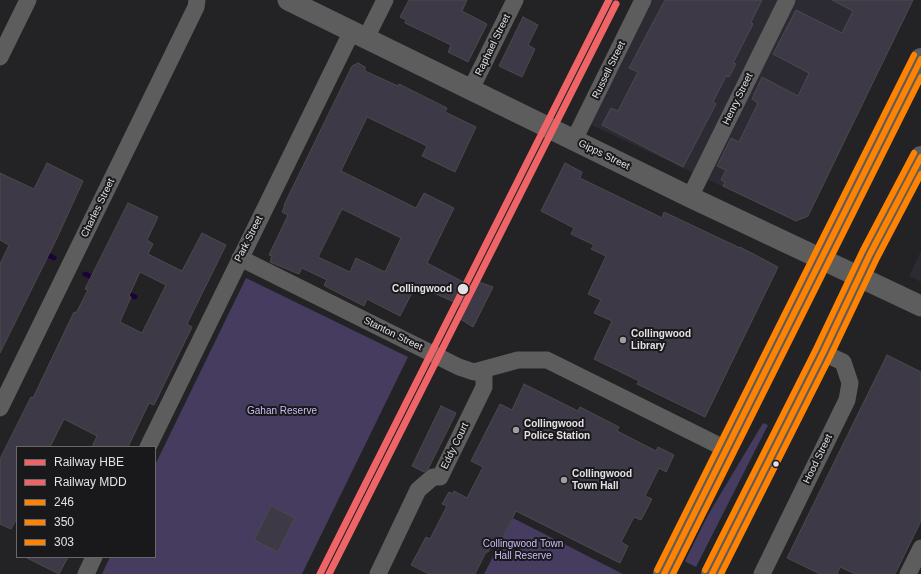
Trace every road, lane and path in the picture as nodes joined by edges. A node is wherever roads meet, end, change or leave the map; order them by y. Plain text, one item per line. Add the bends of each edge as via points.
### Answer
1 (28, 0) edge
2 (288, 0) edge
3 (385, 0) edge
4 (516, 0) edge
5 (643, 0) edge
6 (787, 0) edge
7 (198, 2) edge
8 (359, 35) junction
9 (0, 57) edge
10 (921, 59) edge
11 (470, 90) junction
12 (574, 140) junction
13 (921, 157) edge
14 (690, 197) junction
15 (240, 258) junction
16 (820, 260) junction
17 (859, 277) junction
18 (921, 306) edge
19 (823, 353) junction
20 (484, 370) junction
21 (0, 408) edge
22 (148, 446) edge
23 (726, 449) junction
24 (921, 548) edge
25 (94, 558) edge
26 (86, 574) edge
27 (378, 574) edge
28 (664, 574) edge
29 (712, 574) edge
30 (762, 574) edge
31 (908, 574) edge

1 - 9 street
2 - 8 street, Gipps Street
3 - 8 street, Park Street
4 - 11 street, Raphael Street
5 - 12 street, Russell Street
6 - 14 street, Henry Street
7 - 21 street, Charles Street
8 - 11 street, Gipps Street
8 - 15 street, Park Street
10 - 16 highway
11 - 12 street, Gipps Street
12 - 14 street, Gipps Street
13 - 17 highway
14 - 16 street, Gipps Street
15 - 20 street, Stanton Street via 459,367 474,372
15 - 22 street, Park Street
16 - 17 street, Gipps Street
16 - 23 highway
17 - 18 street, Gipps Street
17 - 19 highway
19 - 29 highway
19 - 30 street, Hood Street via 843,362 850,383 847,400
20 - 23 street, Stanton Street via 518,360 547,360
20 - 27 street, Eddy Court via 484,387 440,477 433,477 418,490
23 - 28 highway
24 - 31 street
25 - 26 street

